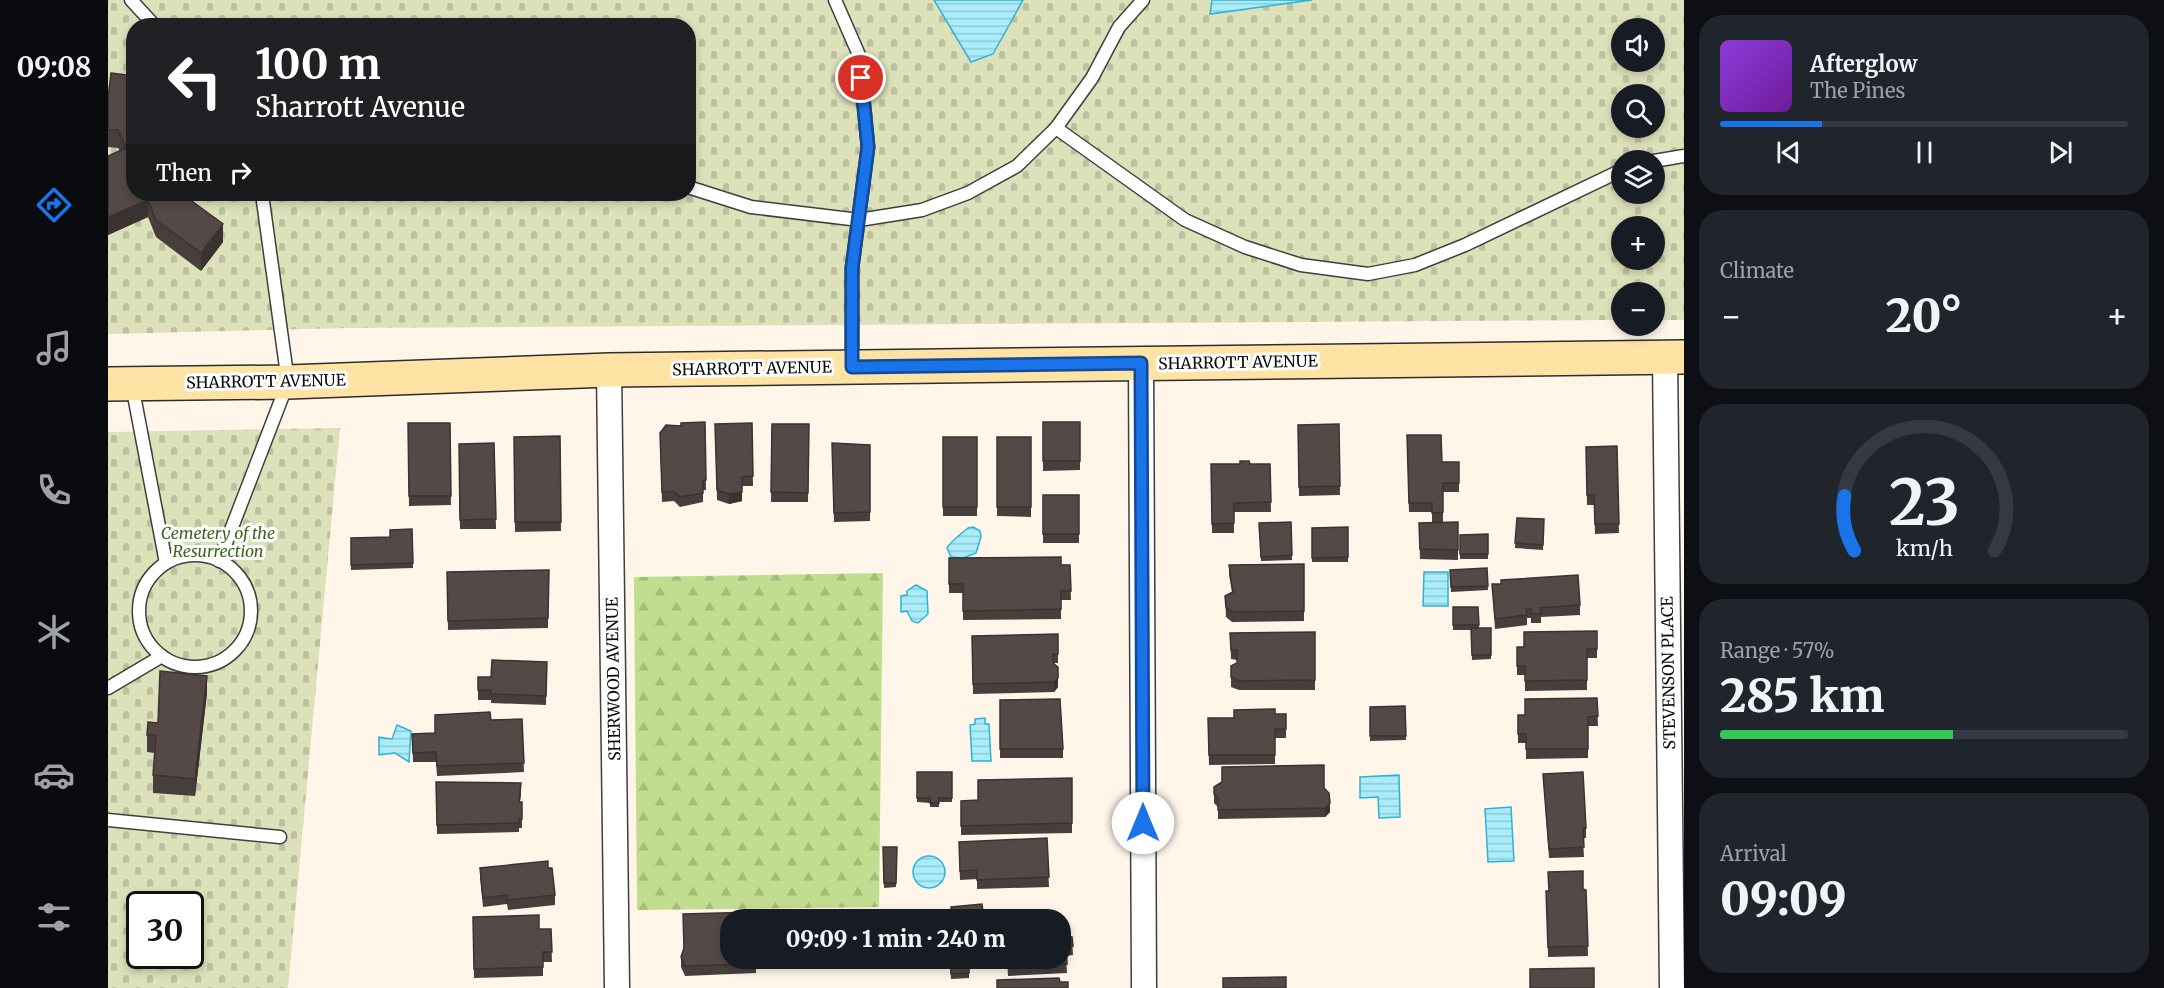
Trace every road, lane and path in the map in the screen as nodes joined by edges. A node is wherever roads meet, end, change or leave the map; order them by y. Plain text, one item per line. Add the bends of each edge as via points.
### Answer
1 (131, 0) edge
2 (835, 0) edge
3 (1143, 0) edge
4 (148, 18) edge
5 (1056, 128) junction
6 (1684, 156) edge
7 (1665, 159) edge
8 (1611, 175) edge
9 (696, 190) edge
10 (263, 201) edge
11 (859, 220) junction
12 (1674, 357) edge
13 (1141, 363) junction
14 (852, 367) junction
15 (609, 370) junction
16 (288, 382) junction
17 (120, 384) edge
18 (219, 561) junction
19 (166, 562) junction
20 (162, 656) junction
21 (108, 691) edge
22 (108, 820) edge
23 (280, 837) dead end
24 (617, 988) edge
25 (1144, 988) edge
26 (1672, 988) edge

1 - 4 lane
2 - 11 lane via 859,55 868,147
3 - 5 lane via 1119,27 1092,78
5 - 8 lane via 1185,220 1245,247 1301,265 1368,273 1415,265 1465,245
5 - 11 lane via 1017,166 969,193 922,210
6 - 7 lane
9 - 11 lane via 751,207
10 - 16 lane
11 - 14 lane via 852,268
12 - 13 street, SHARROTT AVENUE
12 - 26 street, STEVENSON PLACE
13 - 14 street, SHARROTT AVENUE
13 - 25 street
14 - 15 street, SHARROTT AVENUE
15 - 16 street, SHARROTT AVENUE
15 - 24 street, SHERWOOD AVENUE
16 - 17 street, SHARROTT AVENUE
16 - 18 lane
17 - 19 lane
18 - 19 lane via 202,555
18 - 20 lane via 234,571 245,586 250,613 243,640 230,654 196,667 178,665
19 - 20 lane via 142,590 139,609 145,635
20 - 21 lane
22 - 23 lane

